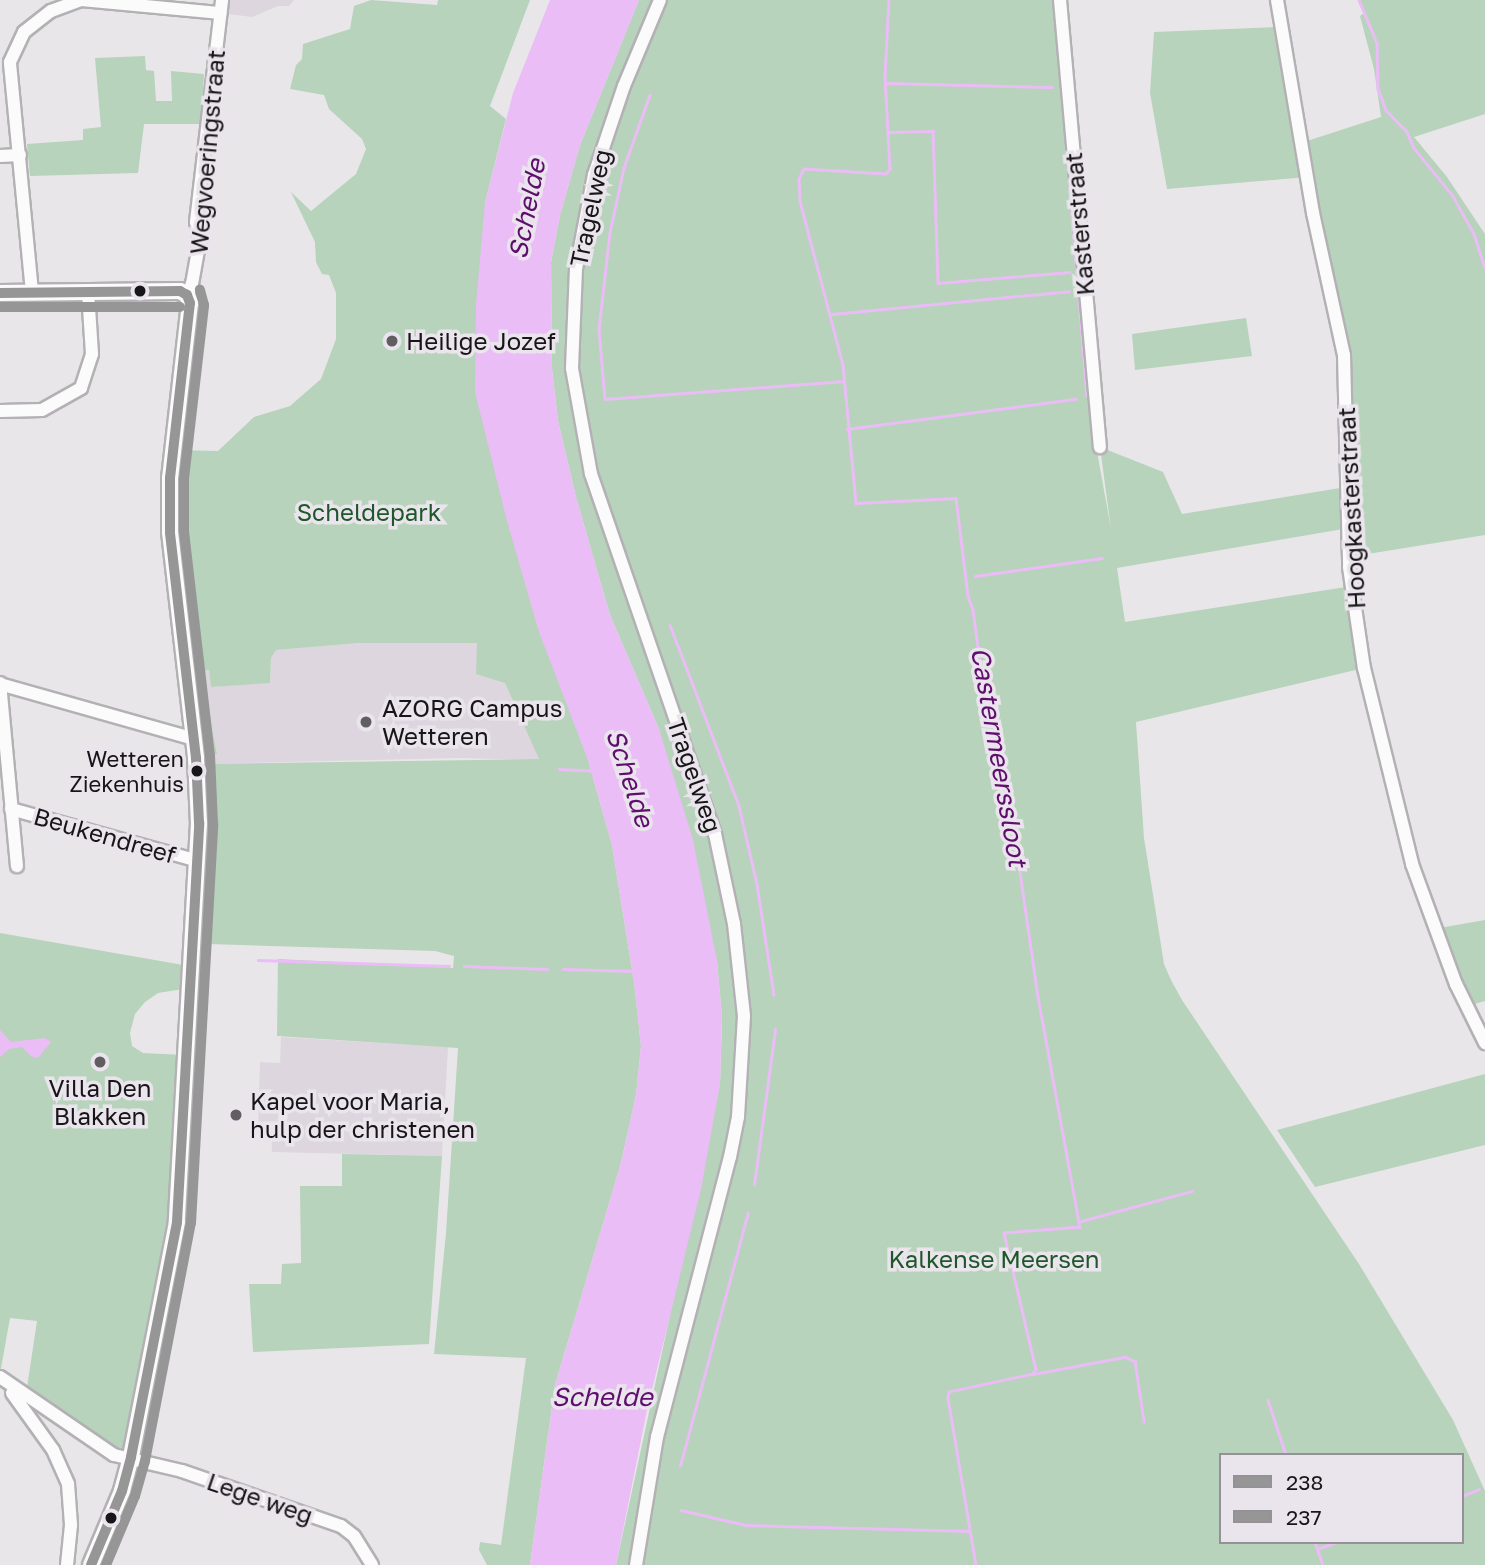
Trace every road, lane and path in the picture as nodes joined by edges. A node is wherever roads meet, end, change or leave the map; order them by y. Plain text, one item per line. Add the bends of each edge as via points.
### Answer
1 (82, 0) edge
2 (660, 0) edge
3 (1060, 0) edge
4 (1277, 0) edge
5 (221, 6) edge
6 (20, 155) junction
7 (0, 156) edge
8 (32, 292) junction
9 (88, 292) junction
10 (0, 293) edge
11 (187, 295) junction
12 (0, 411) edge
13 (1100, 447) dead end
14 (0, 684) edge
15 (194, 739) junction
16 (11, 809) junction
17 (198, 861) junction
18 (17, 866) dead end
19 (1485, 1043) edge
20 (0, 1379) edge
21 (131, 1457) junction
22 (67, 1565) edge
23 (91, 1565) edge
24 (372, 1565) edge
25 (636, 1565) edge

1 - 5 street
1 - 6 street via 51,11 24,32 16,46 10,62
2 - 25 street, Tragelweg via 594,175 576,269 572,368 591,474 715,834 734,924 744,1016 733,1144 657,1437
3 - 13 street, Kasterstraat
4 - 19 street, Hoogkasterstraat via 1313,213 1344,355 1349,567 1364,668 1412,864 1456,984
5 - 11 street, Wegvoeringstraat via 196,222 200,239
6 - 7 street
6 - 8 street
8 - 9 main road
8 - 10 main road
9 - 11 main road via 180,290
9 - 12 street via 92,354 81,388 42,410
11 - 15 main road, Wegvoeringstraat via 190,303 170,478 170,532
14 - 15 street
14 - 16 street
15 - 17 main road, Wegvoeringstraat
16 - 17 street, Beukendreef
16 - 18 street
17 - 21 main road, Wegvoeringstraat via 177,1222
20 - 21 street, Lege weg via 114,1455
20 - 22 street via 53,1450 68,1485
21 - 23 main road, Wegvoeringstraat
21 - 24 street, Lege weg via 341,1526 354,1536

